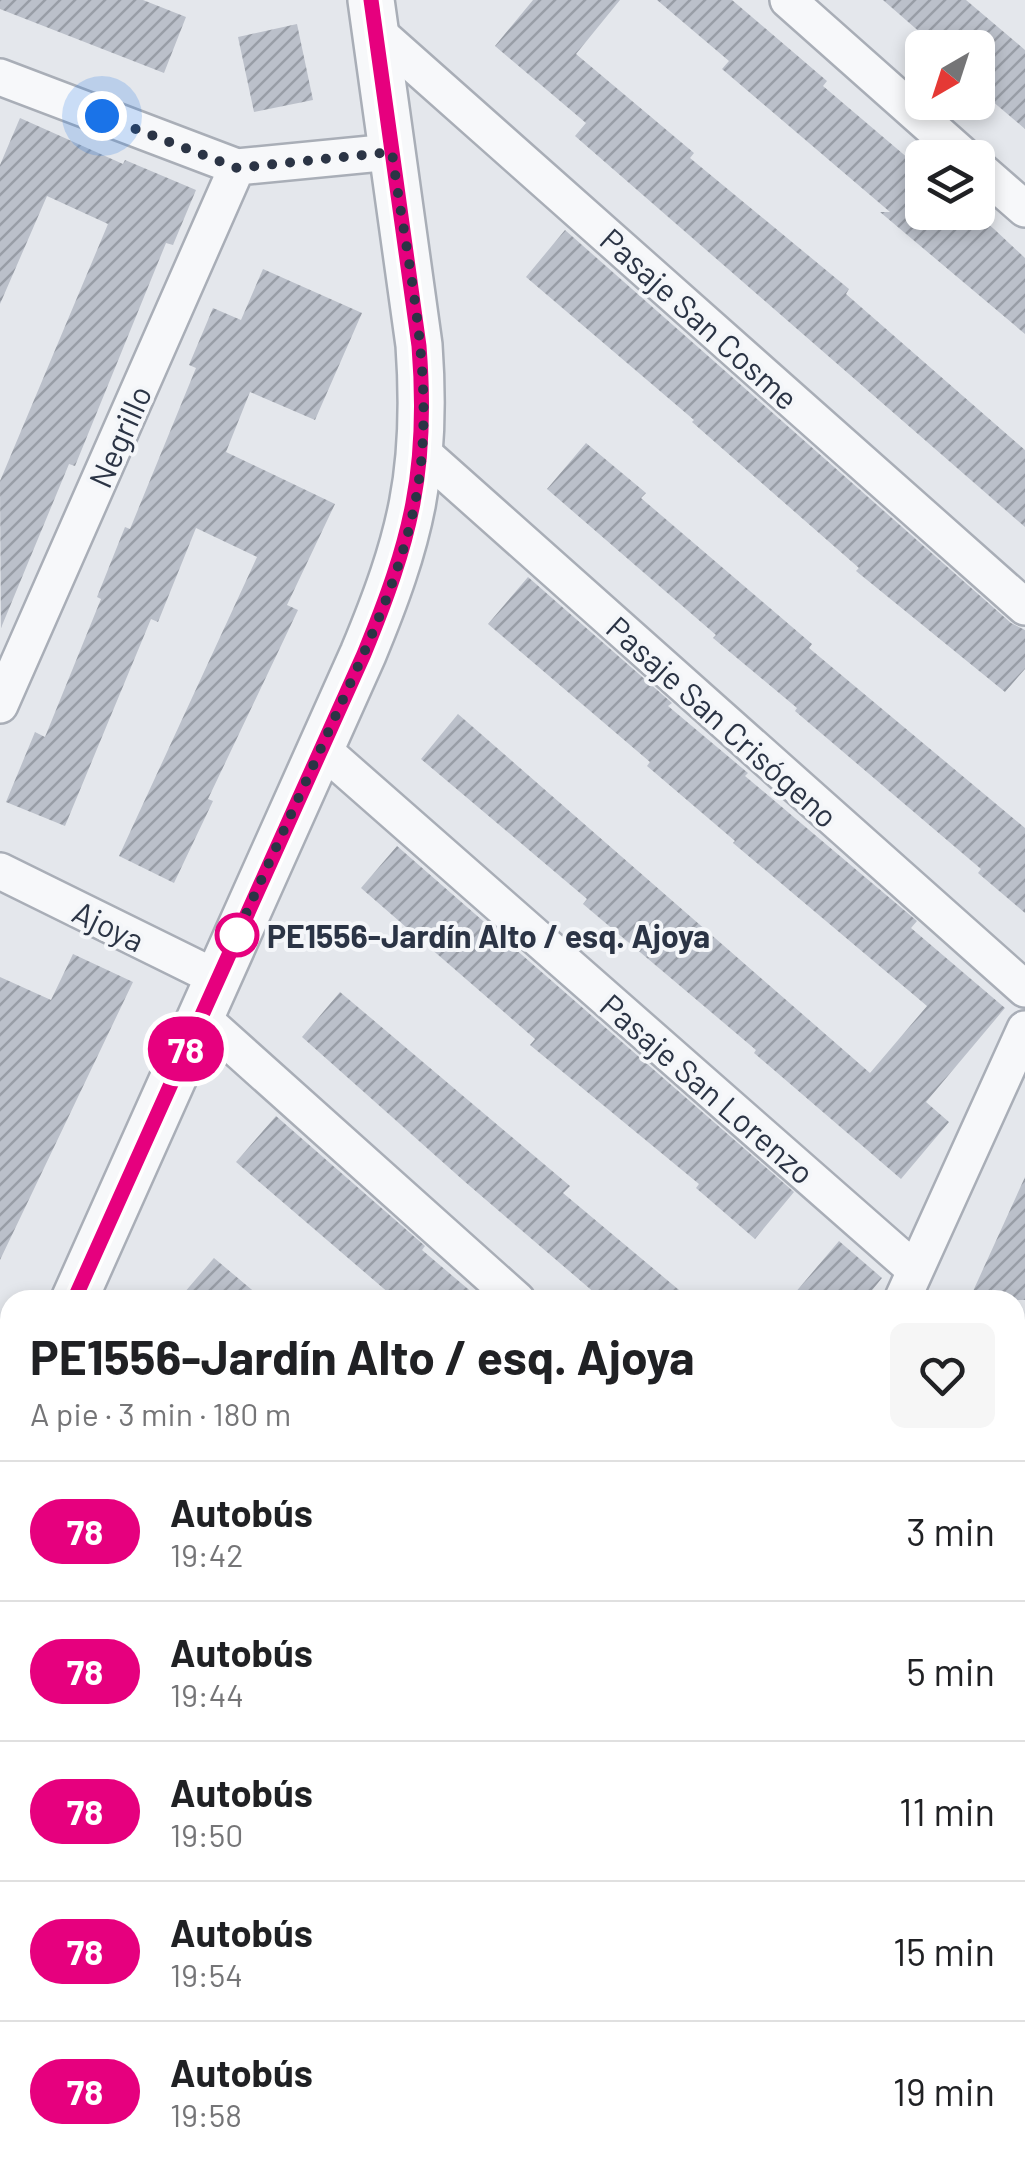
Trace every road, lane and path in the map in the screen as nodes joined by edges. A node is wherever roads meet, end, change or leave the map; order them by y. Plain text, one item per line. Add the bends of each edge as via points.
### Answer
1 (788, 0) edge
2 (373, 15) edge
3 (0, 77) edge
4 (946, 140) edge
5 (392, 152) junction
6 (237, 168) junction
7 (995, 183) edge
8 (1025, 210) edge
9 (422, 452) junction
10 (1025, 607) edge
11 (0, 705) edge
12 (321, 748) junction
13 (0, 871) edge
14 (1025, 989) edge
15 (209, 997) junction
16 (1025, 1029) edge
17 (909, 1285) edge
18 (82, 1290) edge
19 (507, 1290) edge

1 - 4 street
2 - 5 street
2 - 10 street, Pasaje San Cosme
3 - 6 street
5 - 6 street
5 - 9 street via 419,346
6 - 11 street, Negrillo
7 - 8 street
9 - 12 street via 402,556
9 - 14 street, Pasaje San Crisógeno
12 - 15 street
12 - 17 street, Pasaje San Lorenzo
13 - 15 street, Ajoya
15 - 18 street
15 - 19 street, Ajoya
16 - 17 street

